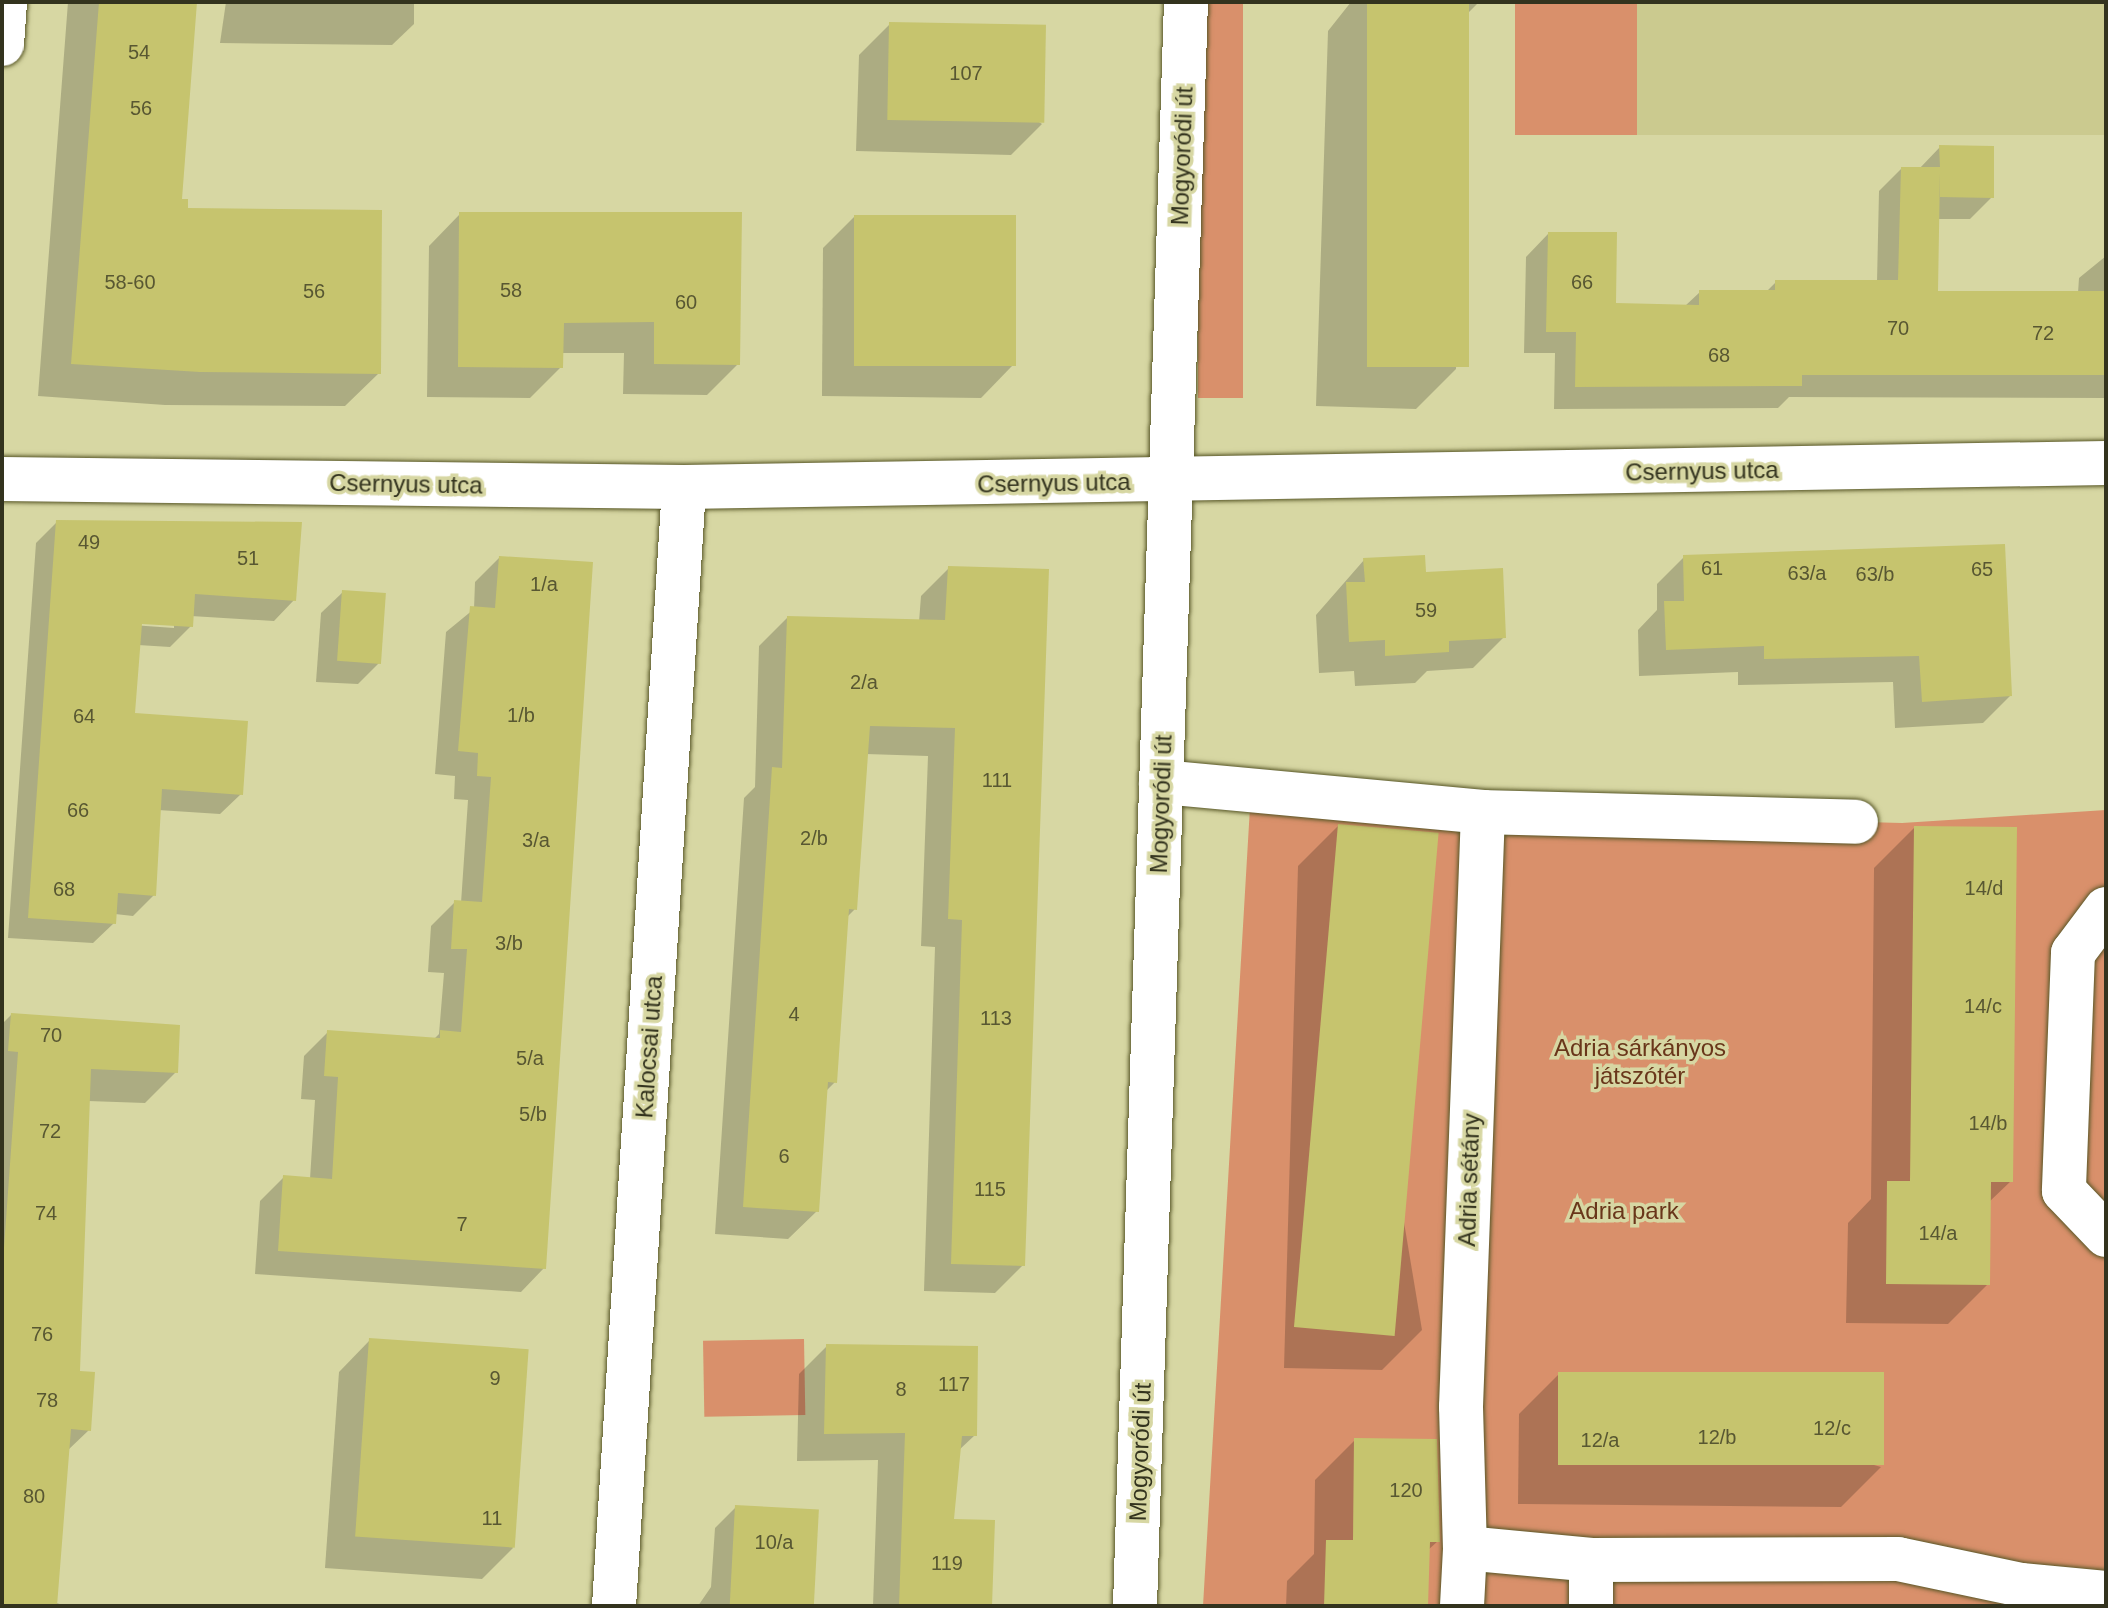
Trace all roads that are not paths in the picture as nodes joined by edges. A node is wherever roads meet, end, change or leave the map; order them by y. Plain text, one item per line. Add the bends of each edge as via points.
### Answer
1 (5, 2) edge
2 (1186, 2) edge
3 (2, 44) edge
4 (2106, 463) edge
5 (2, 479) edge
6 (1171, 482) junction
7 (684, 487) junction
8 (1161, 782) junction
9 (1483, 812) junction
10 (1856, 822) dead end
11 (2106, 909) edge
12 (2106, 1235) edge
13 (1465, 1548) junction
14 (1591, 1560) junction
15 (2106, 1593) edge
16 (614, 1606) edge
17 (1135, 1606) edge
18 (1462, 1606) edge
19 (1591, 1606) edge

1 - 3 street
2 - 6 street, Mogyoródi út
4 - 6 street, Csernyus utca
5 - 7 street, Csernyus utca
6 - 7 street, Csernyus utca
6 - 8 street, Mogyoródi út
7 - 16 street, Kalocsai utca
8 - 9 street
8 - 17 street, Mogyoródi út
9 - 10 street
9 - 13 street, Adria sétány via 1461,1407
11 - 12 street via 2073,953 2064,1191
13 - 14 street
13 - 18 street, Adria sétány
14 - 15 street via 1898,1559 2021,1585
14 - 19 street

